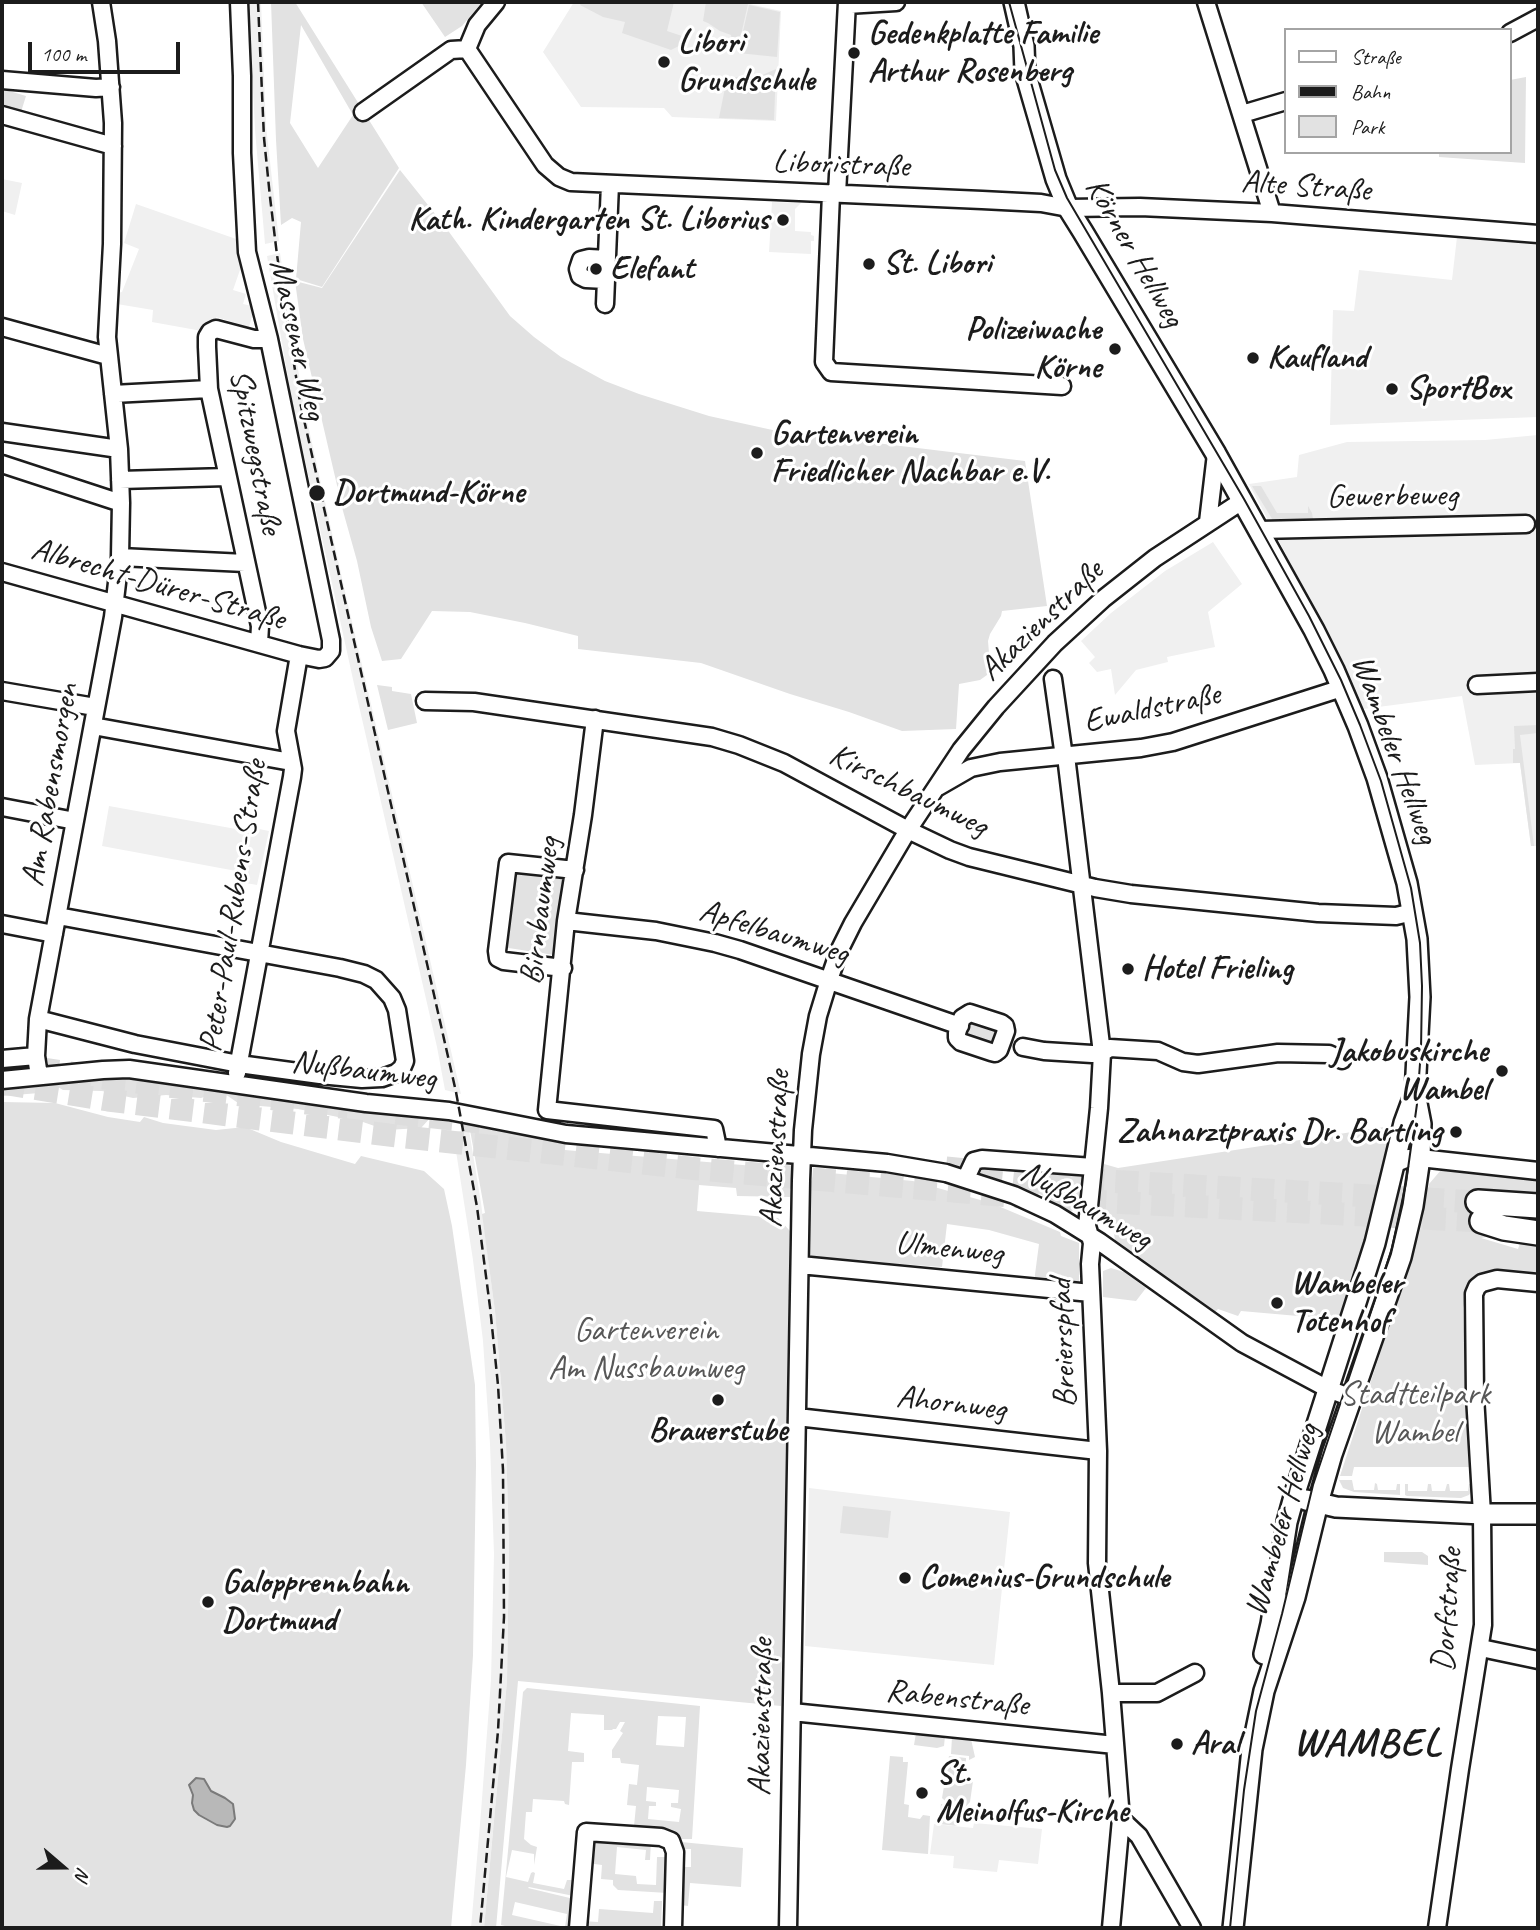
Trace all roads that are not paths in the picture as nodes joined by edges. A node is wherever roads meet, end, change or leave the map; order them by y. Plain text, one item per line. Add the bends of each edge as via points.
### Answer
1 (101, 2) edge
2 (239, 2) edge
3 (496, 2) edge
4 (896, 2) edge
5 (1000, 2) edge
6 (1014, 2) edge
7 (1206, 2) edge
8 (847, 3) edge
9 (1538, 18) edge
10 (1512, 32) edge
11 (467, 49) junction
12 (1026, 72) junction
13 (2, 80) edge
14 (111, 87) junction
15 (1284, 102) edge
16 (363, 112) dead end
17 (1242, 114) junction
18 (2, 115) edge
19 (113, 146) junction
20 (610, 184) junction
21 (834, 194) junction
22 (1069, 208) junction
23 (1272, 212) junction
24 (1538, 234) edge
25 (607, 259) junction
26 (606, 280) junction
27 (605, 304) dead end
28 (2, 327) edge
29 (269, 339) junction
30 (108, 356) junction
31 (1062, 386) dead end
32 (209, 388) junction
33 (113, 394) junction
34 (2, 432) edge
35 (119, 449) junction
36 (1216, 454) junction
37 (2, 464) edge
38 (227, 477) junction
39 (120, 480) junction
40 (1242, 501) junction
41 (121, 503) junction
42 (1209, 522) junction
43 (1526, 524) dead end
44 (1259, 530) junction
45 (120, 557) junction
46 (246, 562) junction
47 (2, 572) edge
48 (114, 604) junction
49 (259, 643) junction
50 (299, 655) junction
51 (1053, 679) dead end
52 (1538, 682) edge
53 (1477, 685) dead end
54 (1342, 688) junction
55 (2, 691) edge
56 (425, 701) dead end
57 (95, 708) junction
58 (595, 719) junction
59 (93, 726) junction
60 (961, 750) junction
61 (1066, 761) junction
62 (291, 762) junction
63 (971, 768) junction
64 (933, 790) junction
65 (2, 807) edge
66 (75, 821) junction
67 (908, 830) junction
68 (575, 870) junction
69 (1081, 884) junction
70 (1413, 912) junction
71 (58, 916) junction
72 (566, 920) junction
73 (2, 924) edge
74 (54, 934) junction
75 (260, 953) junction
76 (563, 968) junction
77 (829, 980) junction
78 (38, 1019) junction
79 (960, 1026) junction
80 (1012, 1043) junction
81 (1102, 1053) junction
82 (36, 1056) junction
83 (2, 1059) edge
84 (1342, 1060) dead end
85 (239, 1064) junction
86 (38, 1076) junction
87 (2, 1080) edge
88 (235, 1084) junction
89 (1415, 1093) junction
90 (718, 1148) junction
91 (803, 1156) junction
92 (1420, 1158) junction
93 (1396, 1163) junction
94 (1093, 1167) junction
95 (1538, 1171) edge
96 (965, 1178) junction
97 (1538, 1206) edge
98 (1480, 1212) junction
99 (1538, 1226) edge
100 (1538, 1233) edge
101 (1088, 1234) junction
102 (800, 1265) junction
103 (1538, 1283) edge
104 (1091, 1293) junction
105 (1328, 1389) junction
106 (1352, 1398) junction
107 (797, 1417) junction
108 (1098, 1451) junction
109 (1294, 1496) junction
110 (1318, 1503) junction
111 (1482, 1514) junction
112 (1538, 1514) edge
113 (1481, 1648) junction
114 (1538, 1660) edge
115 (1195, 1673) dead end
116 (1111, 1693) junction
117 (792, 1712) junction
118 (1115, 1745) junction
119 (1121, 1819) junction
120 (578, 1928) edge
121 (673, 1928) edge
122 (788, 1928) edge
123 (1111, 1928) edge
124 (1192, 1928) edge
125 (1223, 1928) edge
126 (1233, 1928) edge
127 (1437, 1928) edge

1 - 14 street, Am Rabensmorgen
2 - 29 street, Massener Weg via 247,252
3 - 11 street via 477,25
4 - 8 street
5 - 12 main road, Körner Hellweg via 1014,53
6 - 12 main road, Körner Hellweg
7 - 17 street
8 - 21 street
9 - 10 street
11 - 16 street via 451,50
11 - 20 street, Liboristraße via 545,165 571,182
12 - 22 main road, Körner Hellweg via 1056,179
13 - 14 street
14 - 19 street, Am Rabensmorgen
15 - 17 street
17 - 23 street
18 - 19 street
19 - 30 street, Am Rabensmorgen
20 - 21 street, Liboristraße
20 - 25 street
21 - 22 street, Liboristraße via 1029,202
21 - 31 street via 824,362 831,372
22 - 23 street, Alte Straße
22 - 36 main road, Körner Hellweg
23 - 24 street, Alte Straße
25 - 26 street
25 - 26 street via 581,260 578,270 586,279
26 - 27 street
28 - 30 street
29 - 32 street, Spitzwegstraße via 254,340 216,329 210,332
29 - 50 street, Massener Weg via 332,646 325,658
30 - 33 street, Am Rabensmorgen
32 - 33 street
32 - 38 street, Spitzwegstraße
33 - 35 street, Am Rabensmorgen
34 - 35 street
35 - 39 street, Am Rabensmorgen
36 - 40 main road, Wambeler Hellweg
36 - 42 street
37 - 41 street
38 - 39 street
38 - 46 street, Spitzwegstraße
39 - 41 street, Am Rabensmorgen
40 - 42 street, Akazienstraße
40 - 44 main road, Wambeler Hellweg
41 - 45 street, Am Rabensmorgen
42 - 60 street, Akazienstraße via 1154,558 1055,643
43 - 44 street, Gewerbeweg
44 - 54 main road, Wambeler Hellweg
45 - 46 street
45 - 48 street, Am Rabensmorgen
46 - 49 street, Spitzwegstraße via 260,626
47 - 48 street, Albrecht-Dürer-Straße
48 - 49 street, Albrecht-Dürer-Straße
48 - 57 street, Am Rabensmorgen
49 - 50 street, Albrecht-Dürer-Straße
50 - 62 street, Peter-Paul-Rubens-Straße via 286,731
51 - 61 street, Breierspfad
52 - 53 street
54 - 61 street, Ewaldstraße via 1173,742
54 - 70 main road, Wambeler Hellweg via 1377,778
55 - 57 street
56 - 58 street, Kirschbaumweg via 466,701
57 - 59 street, Am Rabensmorgen
58 - 67 street, Kirschbaumweg via 739,745 784,763
58 - 68 street, Birnbaumweg
59 - 62 street
59 - 66 street, Am Rabensmorgen
60 - 63 street via 962,761
60 - 64 street, Akazienstraße
61 - 63 street, Ewaldstraße via 1000,762
61 - 69 street, Breierspfad
62 - 75 street, Peter-Paul-Rubens-Straße
63 - 64 street, Ewaldstraße
64 - 67 street, Akazienstraße
65 - 66 street
66 - 71 street, Am Rabensmorgen
67 - 69 street, Kirschbaumweg via 969,857
67 - 77 street, Akazienstraße via 853,923
68 - 72 street, Birnbaumweg
68 - 76 street via 508,863 497,951 504,961
69 - 70 street, Kirschbaumweg via 1131,894 1318,912 1396,916
69 - 81 street, Breierspfad
70 - 89 main road, Wambeler Hellweg via 1420,997
71 - 74 street, Am Rabensmorgen
71 - 75 street
72 - 76 street, Birnbaumweg
72 - 77 street, Apfelbaumweg via 677,934
73 - 74 street
74 - 78 street, Am Rabensmorgen
75 - 85 street, Peter-Paul-Rubens-Straße
75 - 85 street, Nußbaumweg via 351,970 376,980 397,1010 405,1057 396,1073 374,1079
76 - 90 street, Birnbaumweg via 547,1110 714,1129
77 - 79 street, Apfelbaumweg
77 - 91 street, Akazienstraße via 811,1054
78 - 82 street, Am Rabensmorgen
78 - 85 street, Nußbaumweg via 111,1039
79 - 80 street via 957,1038 961,1042 991,1052
79 - 80 street via 970,1013 1001,1023
80 - 81 street via 1045,1051
81 - 84 street via 1110,1048 1158,1051 1198,1064 1278,1053 1329,1054
81 - 94 street, Breierspfad
82 - 83 street
82 - 86 street, Am Rabensmorgen
85 - 88 street, Peter-Paul-Rubens-Straße
86 - 87 street, Nußbaumweg
86 - 88 street, Nußbaumweg via 129,1069
88 - 90 street, Nußbaumweg via 449,1111 566,1134
89 - 92 main road, Wambeler Hellweg via 1421,1124
89 - 93 main road, Wambeler Hellweg
90 - 91 street, Nußbaumweg
91 - 96 street, Nußbaumweg via 907,1165
91 - 102 street, Akazienstraße
92 - 93 street
92 - 95 street
92 - 106 main road, Wambeler Hellweg via 1401,1257
93 - 105 main road, Wambeler Hellweg via 1367,1272
94 - 96 street via 982,1158 974,1161
94 - 101 street, Breierspfad
96 - 101 street, Nußbaumweg via 1014,1195
97 - 98 highway
98 - 99 highway
98 - 100 highway via 1504,1228
101 - 104 street, Breierspfad
101 - 105 street, Nußbaumweg via 1242,1343
102 - 104 street, Ulmenweg
102 - 107 street, Akazienstraße
103 - 111 street, Dorfstraße via 1497,1279 1482,1283 1474,1294
104 - 108 street, Breierspfad
105 - 106 street, Nußbaumweg
105 - 109 main road, Wambeler Hellweg
106 - 110 main road, Wambeler Hellweg
107 - 108 street, Ahornweg
107 - 117 street, Akazienstraße
108 - 116 street, Breierspfad via 1097,1563
109 - 110 main road
109 - 125 main road, Wambeler Hellweg via 1271,1625 1245,1729
110 - 111 main road
110 - 126 main road, Wambeler Hellweg via 1295,1597 1258,1712
111 - 112 main road
111 - 113 street, Dorfstraße
113 - 114 street
113 - 127 street, Dorfstraße
115 - 116 street via 1157,1693
116 - 118 street, Breierspfad
117 - 118 street, Rabenstraße
117 - 122 street, Akazienstraße
118 - 119 street, Breierspfad
119 - 123 street, Breierspfad
119 - 124 street via 1139,1836
120 - 121 street via 586,1832 671,1841 675,1852

